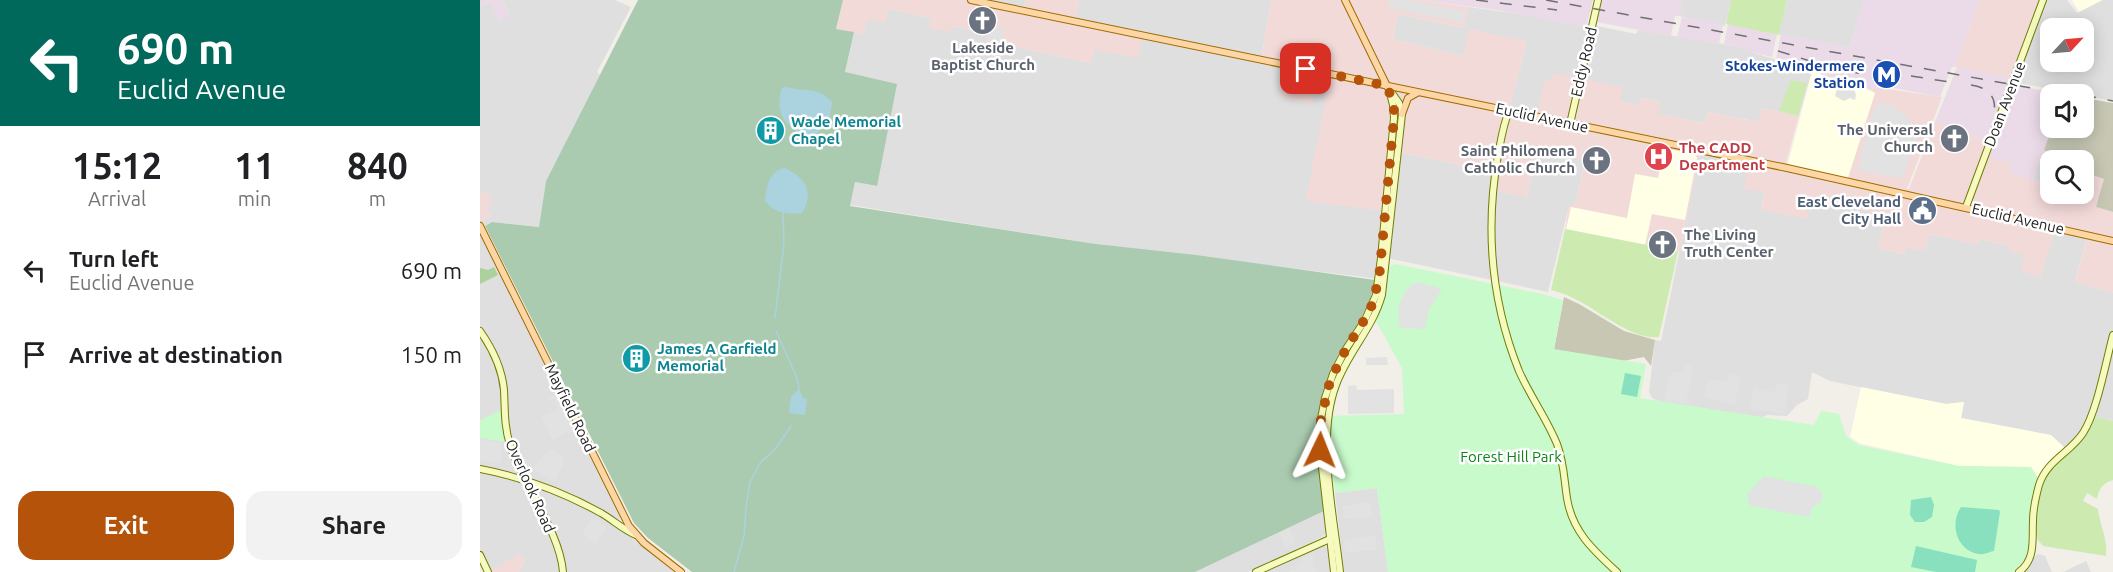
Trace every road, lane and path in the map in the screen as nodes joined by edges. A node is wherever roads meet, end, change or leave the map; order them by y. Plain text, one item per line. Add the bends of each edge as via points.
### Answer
1 (971, 0) edge
2 (1345, 0) edge
3 (1598, 0) edge
4 (2043, 0) edge
5 (1387, 86) junction
6 (1418, 92) junction
7 (1509, 111) junction
8 (1402, 114) junction
9 (1570, 124) junction
10 (1966, 207) junction
11 (480, 226) edge
12 (2113, 241) edge
13 (480, 331) edge
14 (2113, 335) edge
15 (1350, 348) junction
16 (480, 468) edge
17 (525, 480) junction
18 (636, 536) junction
19 (1333, 538) junction
20 (480, 555) edge
21 (488, 572) edge
22 (564, 572) edge
23 (681, 572) edge
24 (1256, 572) edge
25 (1334, 572) edge
26 (1340, 572) edge
27 (1617, 572) edge
28 (2019, 572) edge

1 - 5 main road, Euclid Avenue
2 - 5 main road
3 - 9 street, Eddy Road
4 - 10 street, Doan Avenue
5 - 6 main road, Euclid Avenue
5 - 8 street
5 - 15 street via 1394,118 1379,279 1370,311
6 - 7 main road, Euclid Avenue
6 - 8 main road via 1408,98
7 - 9 main road, Euclid Avenue
7 - 27 street via 1490,216 1493,280 1499,308 1520,372 1561,456 1572,518 1585,540
8 - 15 street via 1382,295 1373,321
9 - 10 main road, Euclid Avenue
10 - 12 main road, Euclid Avenue
11 - 18 main road, Mayfield Road
13 - 17 street, Overlook Road via 500,372 506,429
14 - 28 street via 2085,430 2041,479 2033,520 2033,548
15 - 19 street via 1323,406 1320,438
16 - 17 street
17 - 18 street via 579,502
17 - 22 street, Overlook Road via 556,543
18 - 23 main road, Mayfield Road
19 - 24 street
19 - 25 street
19 - 26 street
20 - 21 street

